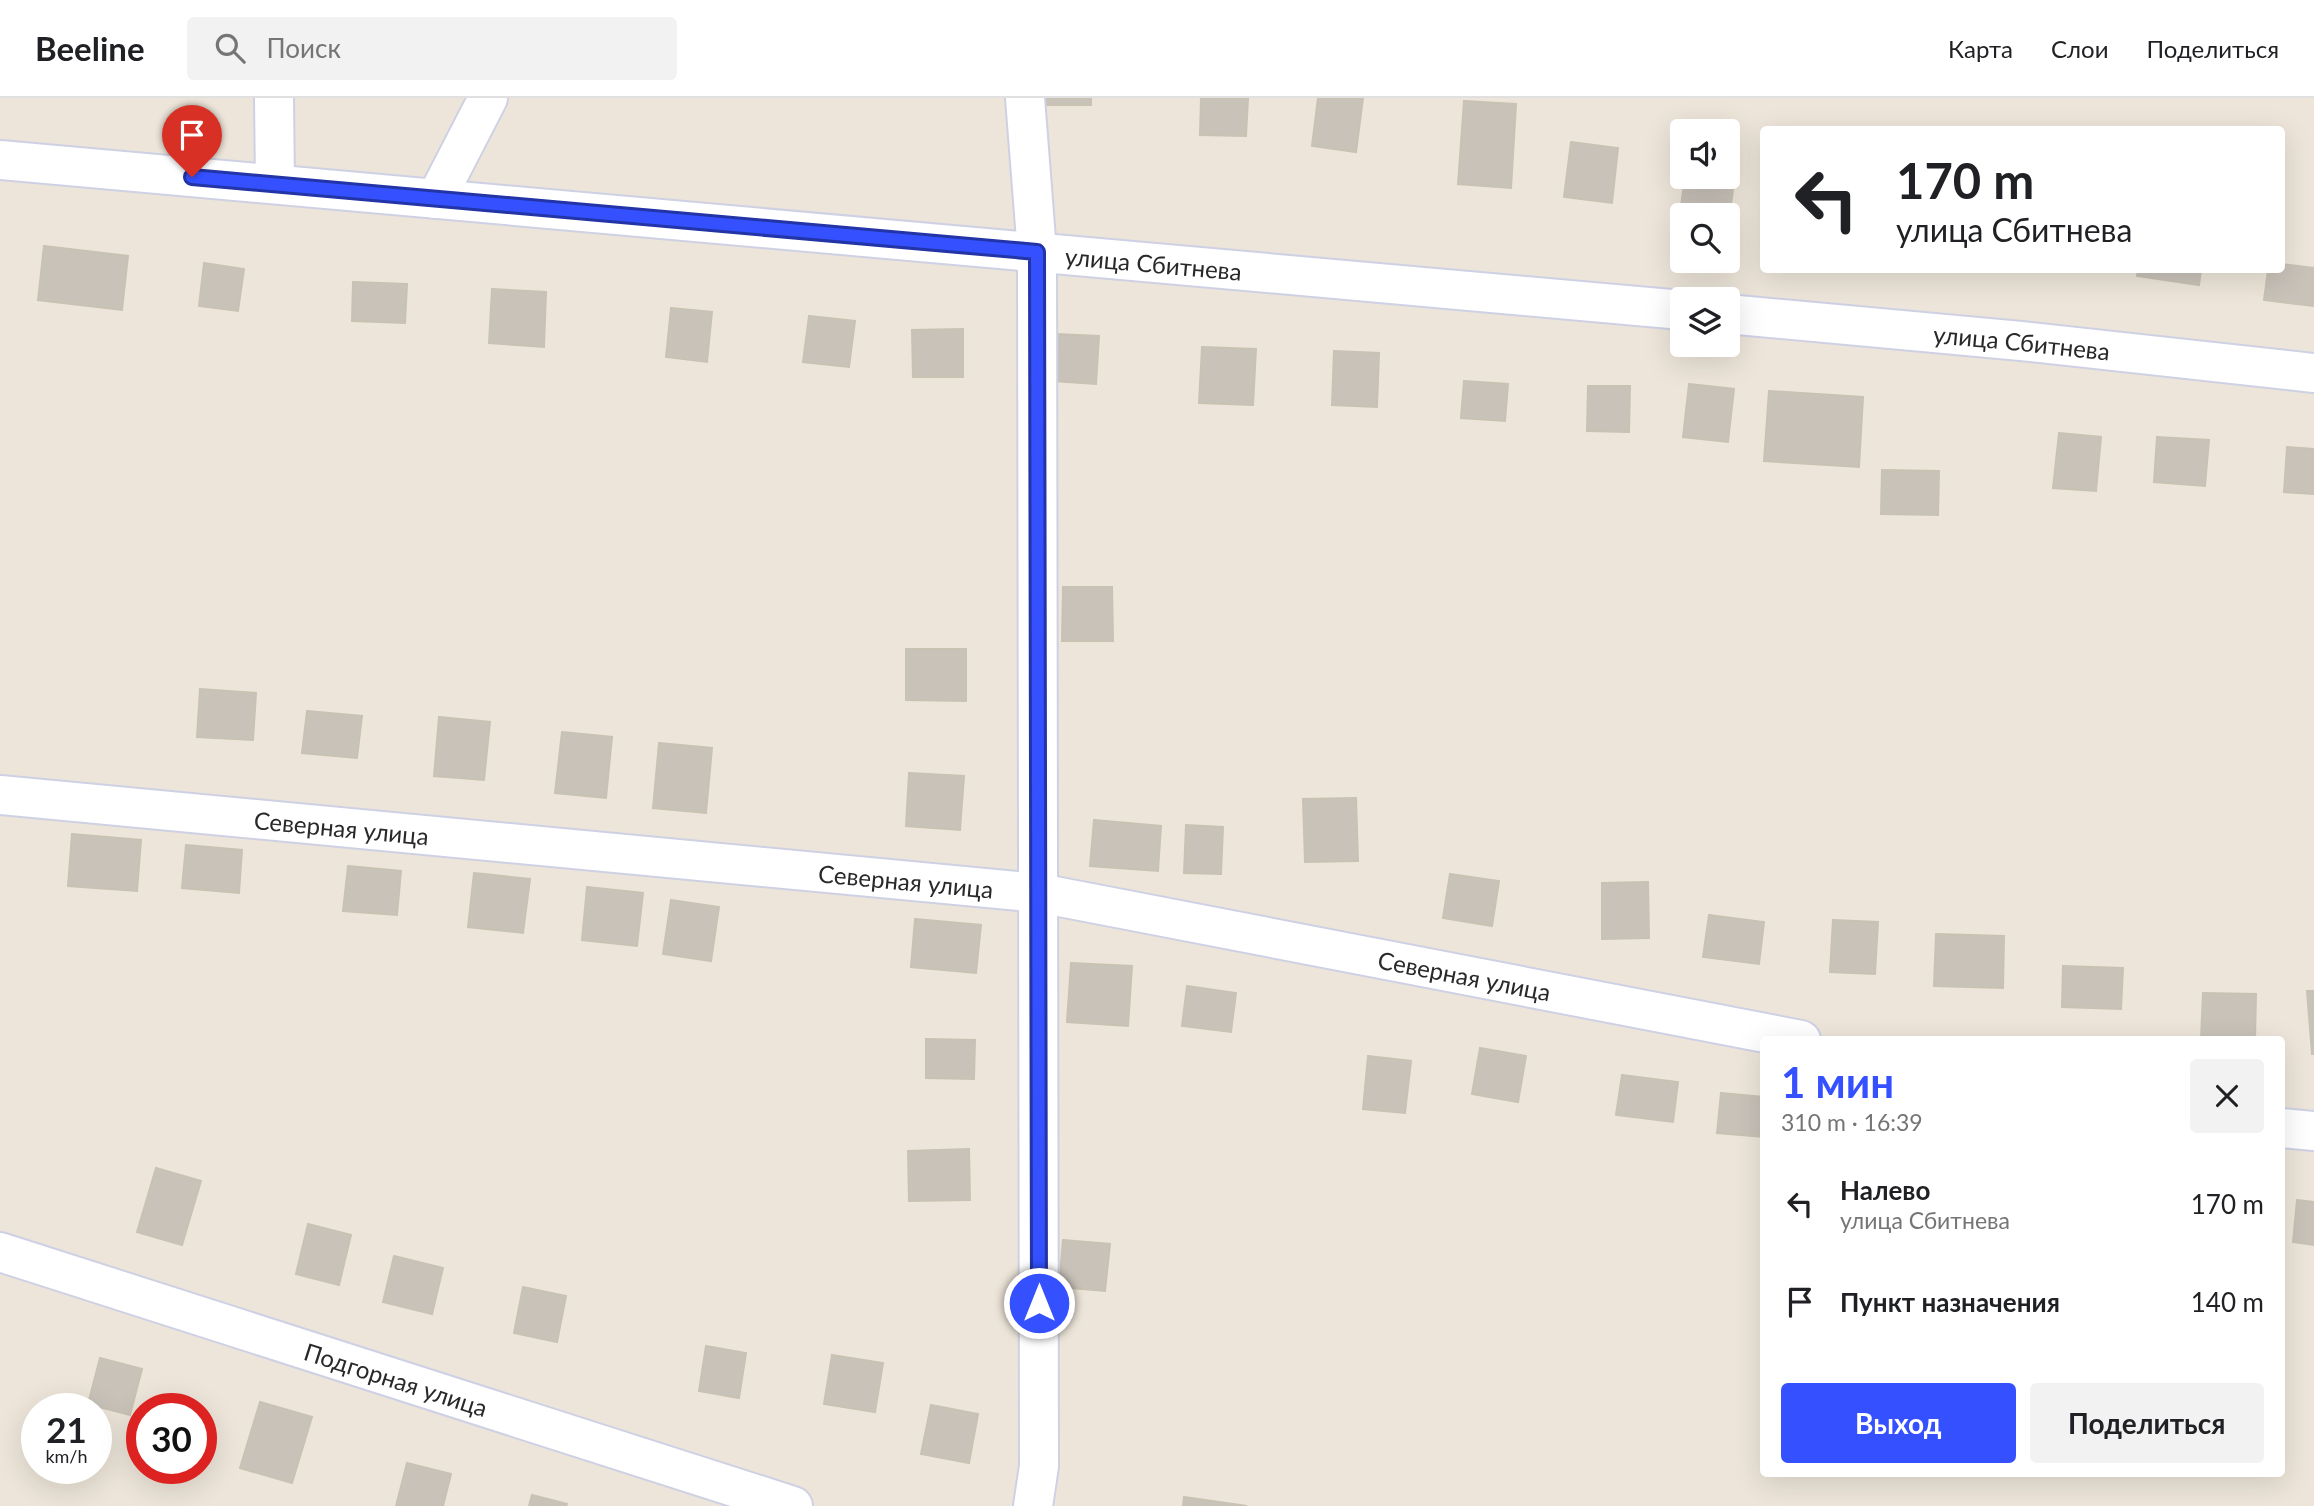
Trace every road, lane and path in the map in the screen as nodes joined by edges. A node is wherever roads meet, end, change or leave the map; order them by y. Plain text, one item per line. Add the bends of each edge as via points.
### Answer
1 (274, 98) edge
2 (488, 98) edge
3 (1025, 98) edge
4 (0, 160) edge
5 (275, 184) junction
6 (436, 199) junction
7 (1037, 252) junction
8 (1670, 309) edge
9 (1740, 315) edge
10 (2314, 373) edge
11 (0, 795) edge
12 (1039, 893) junction
13 (1780, 1036) edge
14 (2285, 1128) edge
15 (2314, 1131) edge
16 (0, 1252) edge
17 (793, 1506) edge
18 (1032, 1506) edge

1 - 5 street
2 - 6 street
3 - 7 street
4 - 5 street, улица Сбитнева
5 - 6 street, улица Сбитнева
6 - 7 street, улица Сбитнева
7 - 8 street, улица Сбитнева
7 - 12 street
9 - 10 street, улица Сбитнева
11 - 12 street, Северная улица
12 - 13 street, Северная улица
12 - 18 street via 1039,1466
14 - 15 street
16 - 17 street, Подгорная улица

